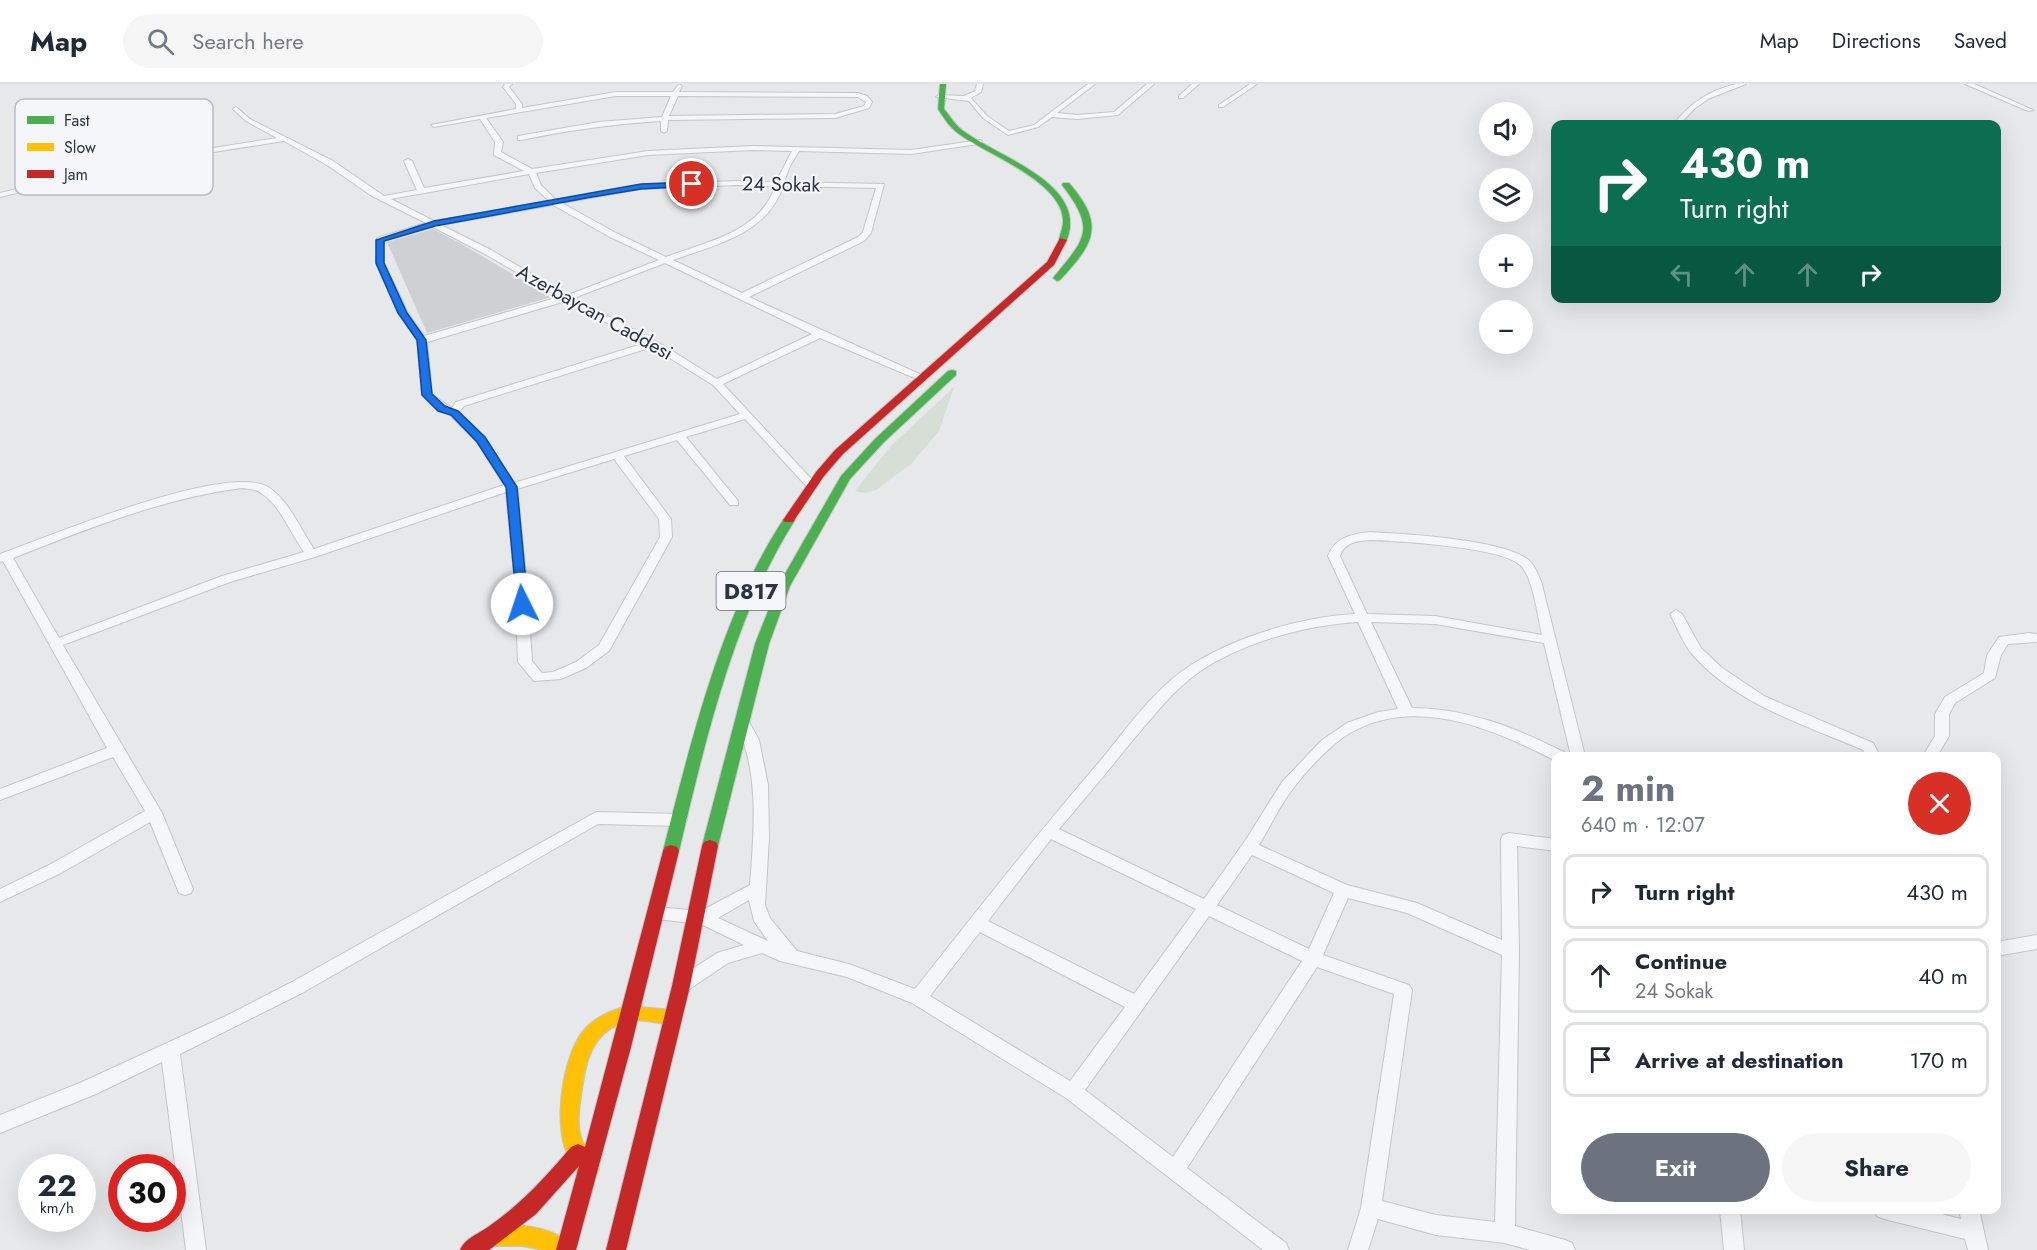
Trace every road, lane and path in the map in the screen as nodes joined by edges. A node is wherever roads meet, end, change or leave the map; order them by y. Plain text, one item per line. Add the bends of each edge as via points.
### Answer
1 (509, 84) edge
2 (680, 84) edge
3 (980, 84) edge
4 (1092, 84) edge
5 (1151, 84) edge
6 (1196, 84) edge
7 (1254, 84) edge
8 (1743, 84) edge
9 (1968, 84) edge
10 (811, 87) dead end
11 (941, 90) edge
12 (675, 93) junction
13 (959, 93) edge
14 (796, 94) junction
15 (1181, 97) dead end
16 (1221, 106) dead end
17 (236, 110) dead end
18 (519, 110) junction
19 (2030, 110) dead end
20 (1052, 115) junction
21 (481, 116) junction
22 (665, 117) junction
23 (1680, 120) edge
24 (434, 124) dead end
25 (664, 131) dead end
26 (521, 138) dead end
27 (286, 139) junction
28 (978, 142) junction
29 (797, 149) junction
30 (213, 150) edge
31 (408, 161) dead end
32 (532, 172) junction
33 (778, 183) junction
34 (15, 191) edge
35 (422, 192) junction
36 (0, 195) edge
37 (384, 198) junction
38 (554, 202) junction
39 (434, 224) junction
40 (670, 260) junction
41 (1048, 288) dead end
42 (743, 296) junction
43 (567, 298) junction
44 (820, 334) junction
45 (422, 340) junction
46 (653, 344) junction
47 (966, 361) dead end
48 (921, 377) junction
49 (717, 383) junction
50 (454, 413) junction
51 (745, 416) junction
52 (679, 436) junction
53 (617, 454) junction
54 (812, 486) junction
55 (512, 487) junction
56 (734, 503) dead end
57 (311, 554) junction
58 (3, 557) edge
59 (1676, 614) dead end
60 (1363, 618) junction
61 (2037, 638) edge
62 (1548, 640) junction
63 (57, 643) junction
64 (1407, 713) junction
65 (743, 723) junction
66 (116, 750) junction
67 (1552, 752) edge
68 (1577, 752) edge
69 (1871, 752) edge
70 (1932, 752) edge
71 (0, 795) edge
72 (154, 813) junction
73 (679, 820) junction
74 (1049, 831) junction
75 (1551, 844) edge
76 (1249, 847) junction
77 (758, 888) junction
78 (185, 890) dead end
79 (1343, 890) junction
80 (0, 896) edge
81 (1206, 906) junction
82 (656, 913) junction
83 (698, 917) junction
84 (975, 922) junction
85 (2037, 942) edge
86 (761, 946) junction
87 (2001, 948) edge
88 (1511, 951) junction
89 (790, 955) junction
90 (1312, 959) junction
91 (681, 986) junction
92 (918, 998) junction
93 (1136, 1004) junction
94 (631, 1013) junction
95 (673, 1017) junction
96 (170, 1050) junction
97 (1073, 1092) junction
98 (0, 1124) edge
99 (578, 1153) junction
100 (589, 1169) junction
101 (1175, 1170) junction
102 (1371, 1208) junction
103 (1730, 1214) edge
104 (1899, 1214) edge
105 (1970, 1214) edge
106 (1505, 1233) junction
107 (496, 1236) junction
108 (1977, 1241) edge
109 (196, 1250) edge
110 (470, 1250) edge
111 (564, 1250) edge
112 (616, 1250) edge
113 (1279, 1250) edge
114 (1358, 1250) edge
115 (1565, 1250) edge
116 (1734, 1250) edge

1 - 18 street via 506,87
2 - 12 street
3 - 13 street via 978,92
4 - 20 street
5 - 20 street via 1116,114
6 - 15 street
7 - 16 street
8 - 23 street via 1709,95
9 - 19 street
10 - 14 street
11 - 13 street
11 - 28 main road, D817 via 940,108 949,121
12 - 14 street
12 - 18 street via 616,94
12 - 22 street
13 - 20 street via 1008,133 1035,126
13 - 41 main road via 956,107 977,130 1060,180 1077,194 1089,213 1084,249
14 - 22 street via 858,95 869,102 860,110 836,116
17 - 27 street, Azerbaycan Caddesi
18 - 21 street
21 - 24 street
21 - 32 street via 499,142 497,153
22 - 25 street
22 - 26 street
27 - 30 street
27 - 37 street, Azerbaycan Caddesi
28 - 29 street via 912,152
28 - 48 main road, D817 via 1044,182 1059,196 1070,214 1070,231 1064,247 1051,263
29 - 32 street via 662,152
29 - 33 street
31 - 35 street
32 - 35 street
32 - 38 street via 538,186
33 - 38 street, 24 Sokak via 641,187
33 - 40 street via 776,196 754,224
33 - 42 street, 24 Sokak via 881,186 867,233 861,239
34 - 36 street
35 - 37 street
37 - 39 street, Azerbaycan Caddesi
38 - 39 street, 24 Sokak
38 - 40 street
39 - 43 street, Azerbaycan Caddesi
39 - 45 street, 24 Sokak via 380,240 380,263 403,313
40 - 42 street
40 - 43 street
42 - 44 street
43 - 45 street
43 - 46 street, Azerbaycan Caddesi
44 - 48 street
44 - 49 street
45 - 50 street via 427,395
46 - 49 street, Azerbaycan Caddesi
46 - 50 street via 460,404
47 - 65 main road, D817 via 845,478 784,586 762,644
48 - 54 main road, D817 via 855,435
49 - 51 street, Azerbaycan Caddesi
50 - 55 street via 481,440
51 - 52 street
51 - 54 street, Azerbaycan Caddesi
52 - 53 street
52 - 56 street
53 - 55 street
53 - 55 street via 665,519 666,537 604,648 581,665 556,676 539,678 525,662
54 - 73 main road, D817 via 754,583 730,642
55 - 57 street
57 - 58 street via 274,499 264,489 243,485 218,487 136,508
57 - 63 street via 226,579
58 - 63 street
59 - 69 street via 1696,650 1716,670 1759,699 1868,747
60 - 62 street via 1436,620
60 - 62 street via 1336,563 1335,549 1363,536 1434,542 1510,555 1523,562 1535,581
60 - 64 street
60 - 74 street via 1327,620 1254,640 1194,669 1166,693
61 - 70 street via 2004,640 1994,655 1990,675 1950,700 1942,714 1942,736
62 - 68 street
63 - 66 street
64 - 67 street via 1440,712 1483,722 1518,734
64 - 76 street via 1358,723 1333,738 1284,789
65 - 77 street via 756,750 762,830
65 - 83 main road, D817 via 724,787
66 - 71 street
66 - 72 street
72 - 78 street
72 - 80 street
73 - 82 main road, D817
73 - 96 street via 596,818 304,984
74 - 81 street
74 - 84 street
75 - 88 street via 1509,839
76 - 79 street
76 - 81 street
77 - 83 street
77 - 89 street via 757,905 764,927
79 - 88 street via 1411,908
79 - 90 street
81 - 90 street
81 - 93 street
82 - 83 street
82 - 94 main road, D817
83 - 86 street
83 - 91 main road, D817
84 - 92 street
84 - 93 street
85 - 87 street
86 - 89 street
86 - 91 street via 723,958
88 - 106 street
89 - 92 street via 849,971
90 - 101 street
90 - 102 street via 1403,990
91 - 95 main road, D817
92 - 97 street
93 - 97 street
94 - 95 main road
94 - 99 main road via 599,1026 581,1047 576,1060 569,1120
94 - 100 main road, D817
95 - 112 main road, D817
96 - 98 street
96 - 109 street
97 - 101 street
99 - 100 main road
99 - 107 main road via 544,1195
100 - 111 main road, D817
101 - 113 street
102 - 106 street via 1436,1225
102 - 114 street
103 - 116 street
104 - 108 street
105 - 108 street
106 - 115 street
107 - 110 main road
107 - 111 main road via 529,1235

